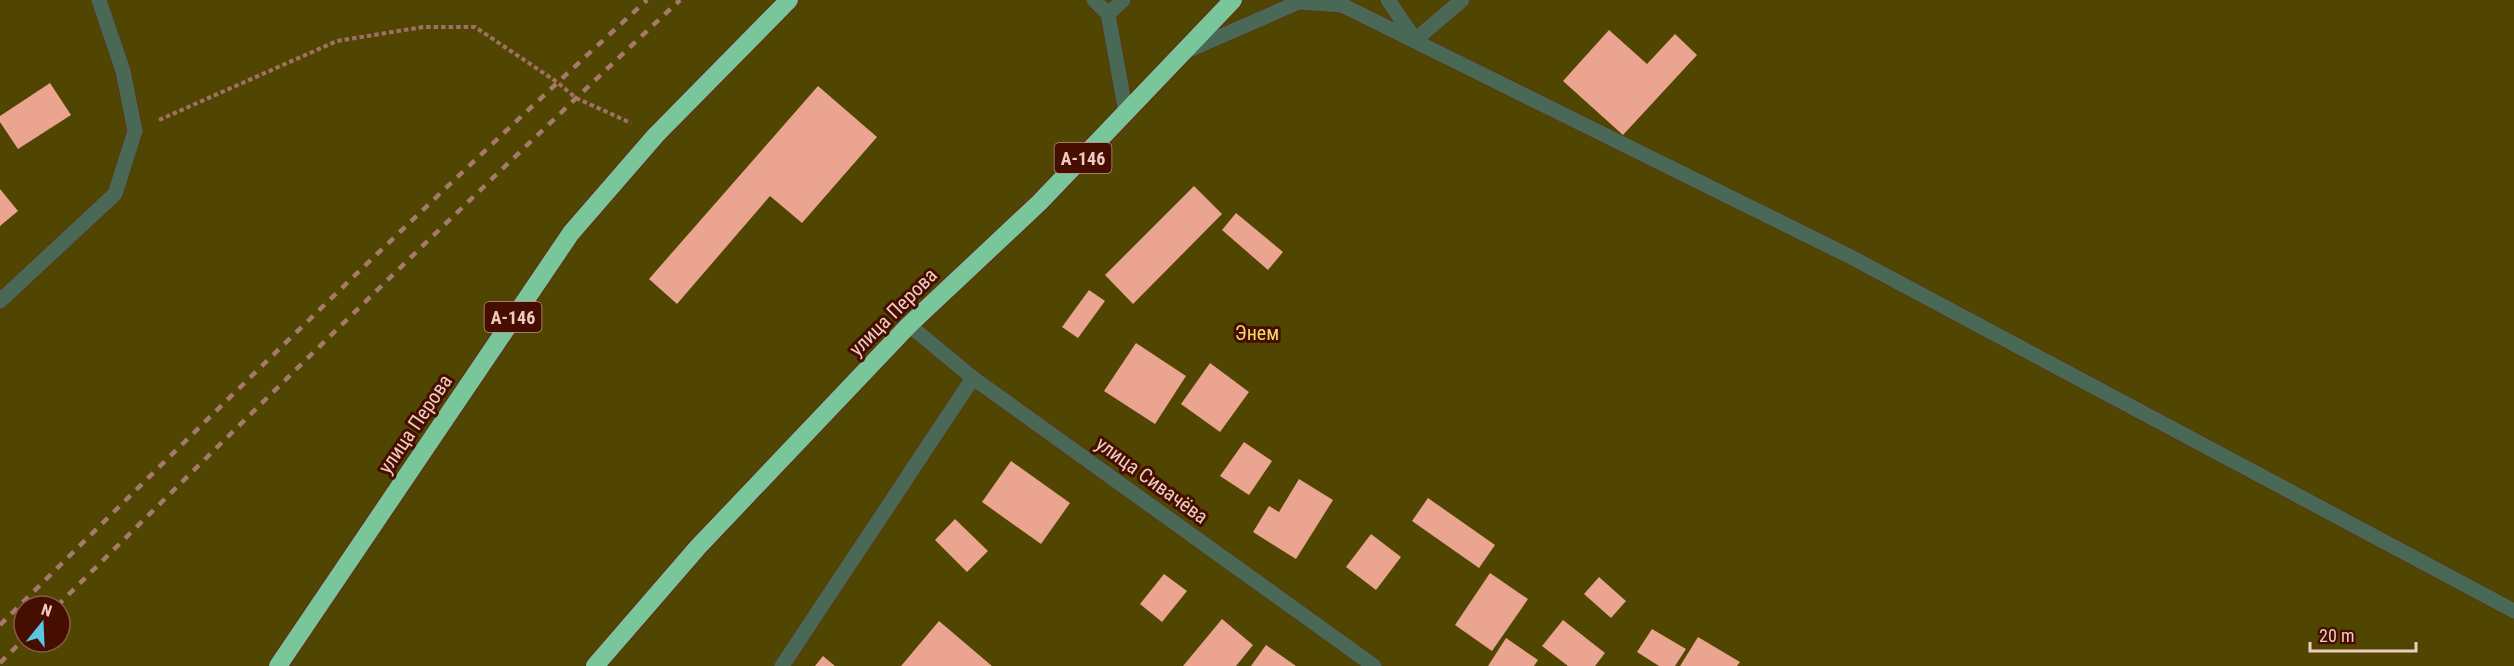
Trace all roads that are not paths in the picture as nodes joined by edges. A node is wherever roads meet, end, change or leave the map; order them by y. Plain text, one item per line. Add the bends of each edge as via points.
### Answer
1 (99, 0) edge
2 (789, 0) edge
3 (1094, 0) edge
4 (1123, 0) edge
5 (1233, 0) edge
6 (1388, 0) edge
7 (1462, 0) edge
8 (1108, 14) junction
9 (1415, 40) junction
10 (1185, 51) junction
11 (1126, 113) junction
12 (0, 301) edge
13 (909, 325) junction
14 (973, 378) junction
15 (2514, 611) edge
16 (278, 666) edge
17 (595, 666) edge
18 (782, 666) edge
19 (1374, 666) edge

1 - 12 street via 123,71 135,131 115,194
2 - 16 highway, улица Перова / А-146 via 656,135 571,233
3 - 8 street
4 - 8 street
5 - 10 highway, улица Перова / А-146
6 - 9 street
7 - 9 street
8 - 11 street
9 - 10 street via 1342,5 1299,2
9 - 15 street via 1849,256
10 - 11 highway, улица Перова / А-146
11 - 13 highway, улица Перова / А-146 via 1040,202
13 - 14 street, улица Сивачёва
13 - 17 highway, улица Перова / А-146 via 698,547
14 - 18 street
14 - 19 street, улица Сивачёва

